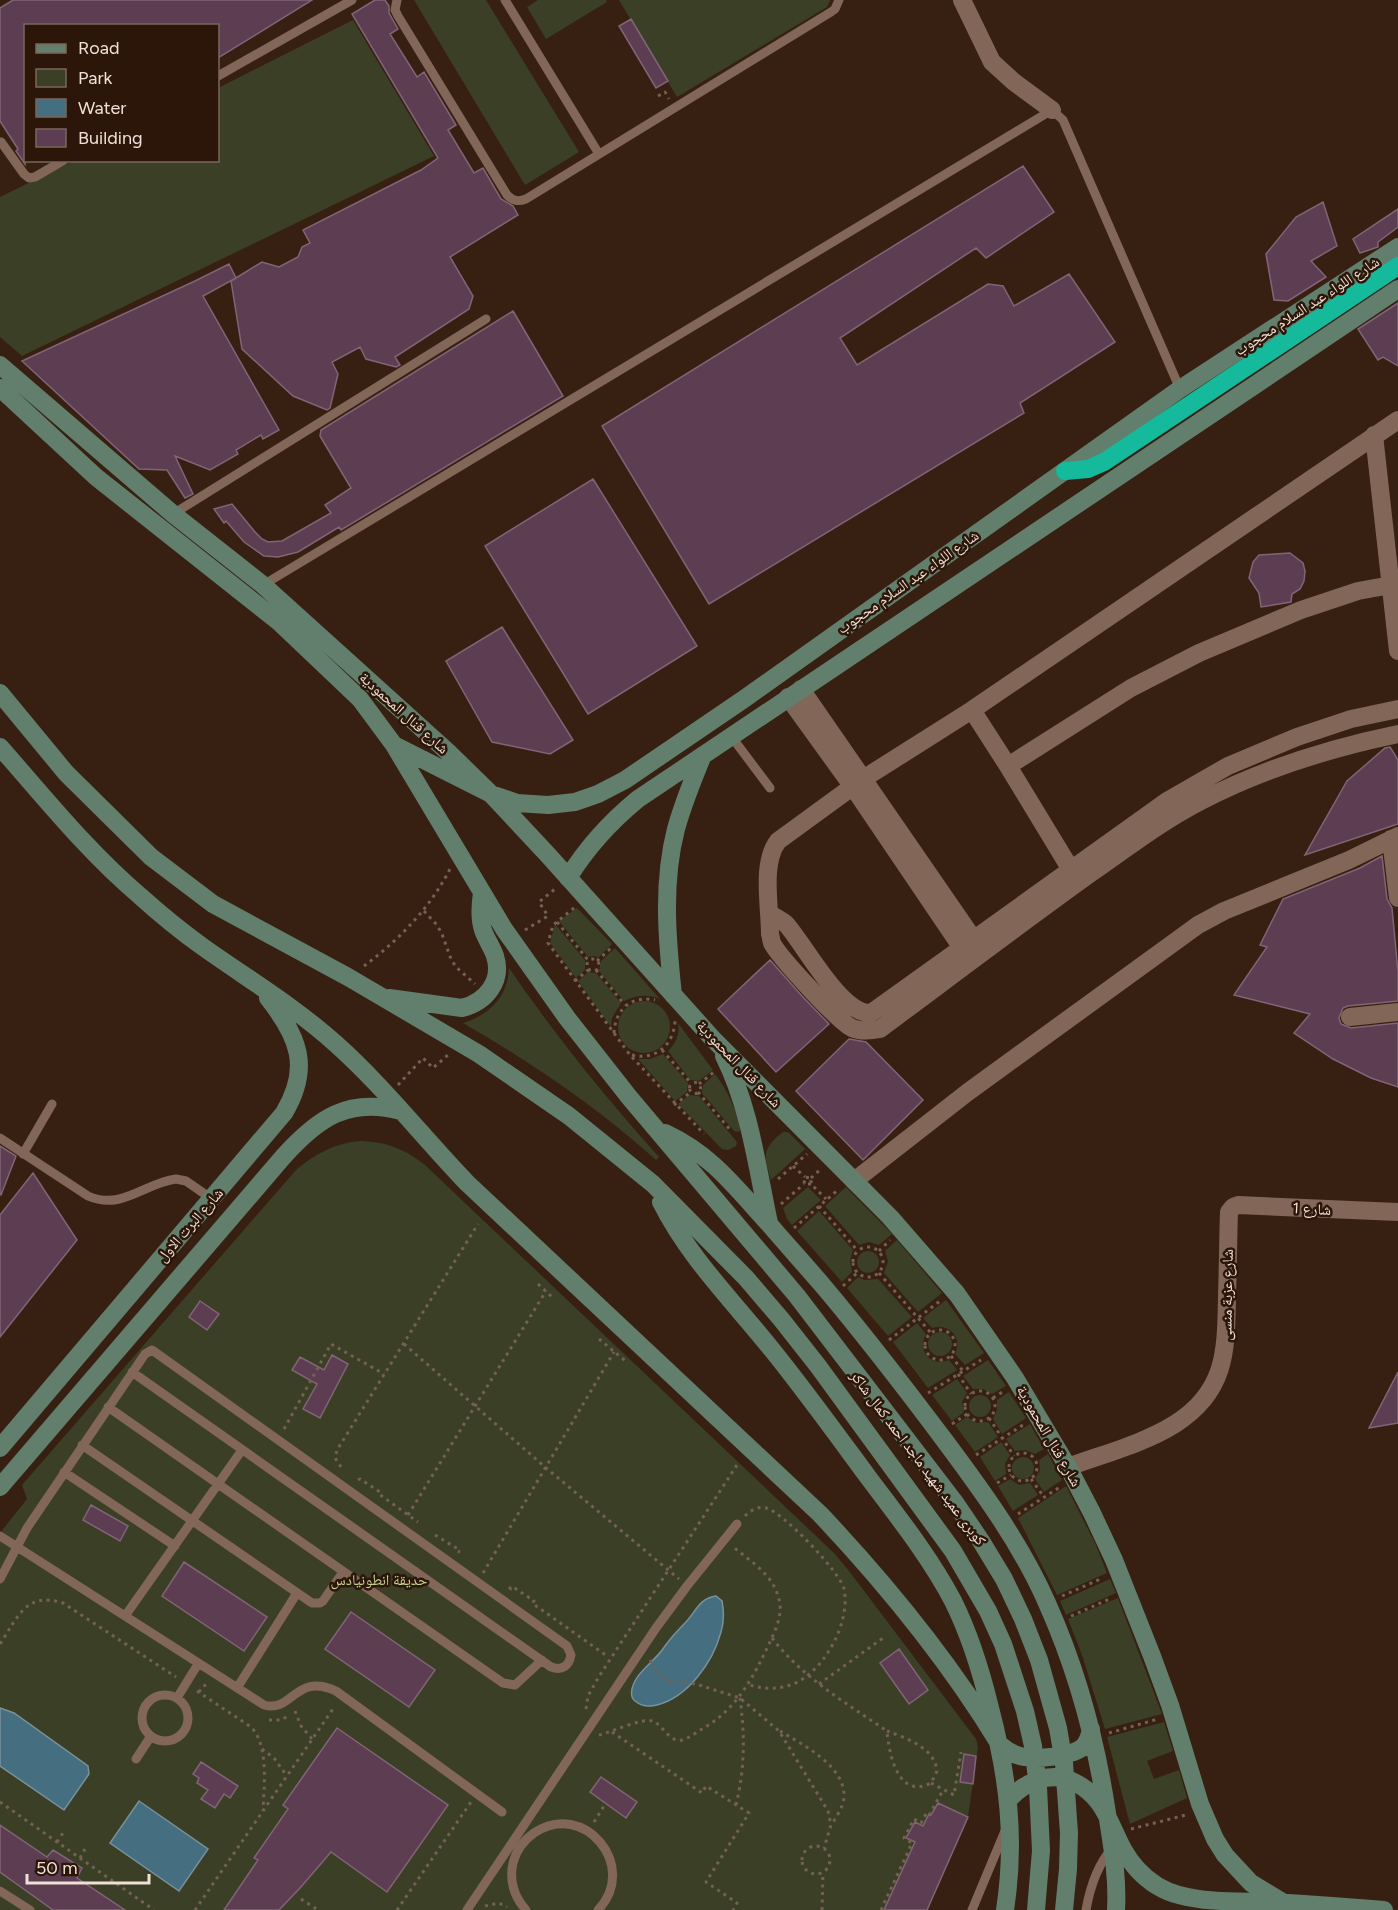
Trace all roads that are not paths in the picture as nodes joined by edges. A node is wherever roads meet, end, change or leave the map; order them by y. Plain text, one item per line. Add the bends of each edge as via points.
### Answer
1 (352, 0) edge
2 (397, 0) edge
3 (505, 0) edge
4 (839, 0) edge
5 (962, 0) edge
6 (219, 75) edge
7 (1052, 110) junction
8 (0, 141) edge
9 (599, 154) junction
10 (61, 162) edge
11 (1398, 247) edge
12 (1398, 266) edge
13 (1398, 289) edge
14 (486, 319) dead end
15 (0, 365) edge
16 (0, 388) edge
17 (1180, 388) junction
18 (1398, 420) edge
19 (1374, 435) junction
20 (1065, 471) junction
21 (173, 514) junction
22 (263, 585) junction
23 (1391, 585) junction
24 (1398, 651) edge
25 (0, 693) edge
26 (795, 693) junction
27 (1398, 709) edge
28 (972, 710) junction
29 (1398, 734) edge
30 (731, 736) junction
31 (394, 745) junction
32 (0, 747) edge
33 (703, 755) junction
34 (1008, 765) junction
35 (858, 783) junction
36 (770, 788) dead end
37 (491, 794) junction
38 (1395, 837) edge
39 (1075, 876) junction
40 (568, 878) junction
41 (482, 893) junction
42 (1398, 898) edge
43 (770, 914) junction
44 (972, 951) junction
45 (256, 983) junction
46 (378, 997) junction
47 (667, 998) junction
48 (1398, 1012) edge
49 (871, 1013) junction
50 (1350, 1017) dead end
51 (880, 1029) junction
52 (712, 1038) junction
53 (52, 1104) dead end
54 (401, 1111) junction
55 (658, 1130) junction
56 (0, 1138) edge
57 (23, 1154) junction
58 (849, 1182) junction
59 (653, 1184) junction
60 (212, 1199) junction
61 (1229, 1212) joint
62 (1398, 1212) edge
63 (769, 1225) junction
64 (72, 1364) junction
65 (132, 1372) junction
66 (91, 1380) junction
67 (108, 1407) junction
68 (3, 1439) edge
69 (82, 1445) junction
70 (242, 1450) junction
71 (64, 1472) junction
72 (1068, 1475) junction
73 (218, 1484) junction
74 (0, 1487) edge
75 (192, 1521) junction
76 (737, 1524) road end
77 (0, 1536) edge
78 (175, 1546) junction
79 (17, 1547) junction
80 (343, 1572) junction
81 (0, 1580) edge
82 (297, 1593) junction
83 (125, 1616) junction
84 (542, 1660) junction
85 (198, 1664) junction
86 (237, 1688) junction
87 (177, 1698) junction
88 (1098, 1731) junction
89 (151, 1736) junction
90 (1000, 1745) junction
91 (136, 1759) dead end
92 (1008, 1800) junction
93 (502, 1812) dead end
94 (1107, 1813) junction
95 (1009, 1820) junction
96 (518, 1843) junction
97 (1113, 1847) junction
98 (0, 1891) edge
99 (1284, 1903) junction
100 (602, 1909) edge
101 (30, 1910) edge
102 (467, 1910) edge
103 (526, 1910) edge
104 (972, 1910) edge
105 (1005, 1910) edge
106 (1036, 1910) edge
107 (1064, 1910) edge
108 (1086, 1910) edge
109 (1116, 1910) edge
110 (1384, 1910) edge

1 - 6 lane
2 - 9 lane via 398,16 510,198 526,199
3 - 9 lane
4 - 9 lane via 831,12
5 - 7 street via 992,62
7 - 17 lane via 1063,120
7 - 22 lane
8 - 10 lane via 29,178
11 - 17 main road, شارع اللواء عبد السلام محجوب
12 - 20 highway via 1104,462 1088,470
13 - 26 main road, شارع اللواء عبد السلام محجوب
14 - 21 lane
15 - 21 main road, شارع قنال المحمودية
16 - 31 main road, شارع قنال المحمودية via 96,477 279,622 360,699
17 - 20 main road, شارع اللواء عبد السلام محجوب
18 - 19 street
19 - 23 street
19 - 28 street
20 - 37 main road, شارع اللواء عبد السلام محجوب via 625,780 575,802 548,805 517,803
21 - 22 main road, شارع قنال المحمودية
22 - 37 main road, شارع قنال المحمودية
23 - 24 street
23 - 34 street via 1358,591 1301,610 1199,653 1131,688
25 - 46 main road via 66,773 151,857 213,904
26 - 30 main road, شارع اللواء عبد السلام محجوب
26 - 35 street
27 - 39 street via 1319,728 1228,766 1167,801
28 - 34 street
28 - 35 street
29 - 39 street via 1301,759 1225,790
30 - 33 main road, شارع اللواء عبد السلام محجوب
30 - 36 lane
31 - 37 main road, شارع اللواء عبد السلام محجوب
31 - 41 main road, شارع قنال المحمودية
32 - 45 main road via 90,849 139,896
33 - 40 main road, شارع اللواء عبد السلام محجوب via 622,812 592,843
33 - 47 main road via 676,830 669,872
34 - 39 street
35 - 43 street via 772,848 768,868
35 - 44 street
37 - 40 main road, شارع قنال المحمودية
38 - 42 street
38 - 58 street via 1203,922
39 - 44 street
40 - 47 main road, شارع قنال المحمودية
41 - 46 main road via 480,919 497,966 494,983 485,997 462,1008
41 - 55 main road, كوبرى عميد شهيد ماجد احمد كمال شاكر via 567,1018
43 - 49 street via 788,926 850,1005
43 - 51 street via 773,944 806,983 846,1024 859,1030
44 - 49 street
44 - 51 street
45 - 54 main road via 336,1044
45 - 60 main road, شارع البرت الاول via 290,1029 300,1072 295,1095 284,1113
46 - 59 main road via 525,1084
47 - 52 main road, شارع قنال المحمودية
48 - 50 street
49 - 51 street
52 - 58 main road, شارع قنال المحمودية
52 - 63 main road via 741,1095
53 - 57 lane
54 - 66 main road, شارع البرت الاول via 381,1106 338,1112 307,1133
54 - 90 main road via 467,1183 856,1551 963,1686
55 - 63 main road via 690,1146 719,1168
55 - 107 main road, كوبرى عميد شهيد ماجد احمد كمال شاكر via 797,1296 956,1504 1004,1579 1039,1660 1060,1740 1067,1798
56 - 57 lane
57 - 60 lane via 97,1200 118,1200 176,1179 186,1181
58 - 72 main road, شارع قنال المحمودية via 924,1254 957,1294 1015,1378
59 - 90 main road via 692,1253 796,1380 936,1572 966,1629
59 - 106 main road, كوبرى عميد شهيد ماجد احمد كمال شاكر via 781,1319 931,1520 988,1611 1007,1655 1033,1746 1041,1851
60 - 64 main road, شارع البرت الاول
61 - 62 street, شارع 1 via 1238,1205
61 - 72 street, شارع عزبة منسى via 1226,1348 1208,1392 1173,1425
63 - 88 main road via 883,1359 1004,1524 1047,1602
64 - 66 main road
64 - 68 main road, شارع البرت الاول
65 - 67 lane
65 - 70 lane
65 - 84 lane via 147,1352 155,1350 570,1651 570,1659 561,1669
66 - 74 main road, شارع البرت الاول
67 - 69 lane
67 - 73 lane
69 - 71 lane
69 - 75 lane
70 - 73 lane
70 - 84 lane
71 - 78 lane
71 - 79 lane
72 - 99 main road, شارع قنال المحمودية via 1092,1513 1134,1608 1215,1839 1251,1882
73 - 75 lane
73 - 80 lane
75 - 78 lane
75 - 82 lane
76 - 96 lane via 644,1646
77 - 79 lane
78 - 83 lane
79 - 81 lane
79 - 83 lane
80 - 82 lane via 320,1603 312,1603
80 - 84 lane via 503,1683 515,1685
82 - 86 lane
83 - 85 lane
85 - 86 lane
85 - 87 lane
86 - 93 lane via 269,1707 282,1705 307,1686 327,1687
87 - 89 lane via 157,1696 146,1705 143,1725
87 - 89 lane via 186,1708 186,1728 170,1741
88 - 90 main road via 1077,1751 1067,1754 1029,1758
88 - 94 main road
89 - 91 lane
90 - 92 main road
92 - 94 main road via 1037,1779 1061,1778 1084,1788
92 - 95 main road
94 - 97 main road
94 - 99 main road via 1127,1857 1162,1888 1207,1900
95 - 104 lane
95 - 105 main road
96 - 100 lane via 558,1824 569,1824 599,1839 613,1873
96 - 102 lane
96 - 103 lane via 512,1875 516,1896
97 - 108 lane via 1094,1876
97 - 109 main road
98 - 101 lane
99 - 110 main road

